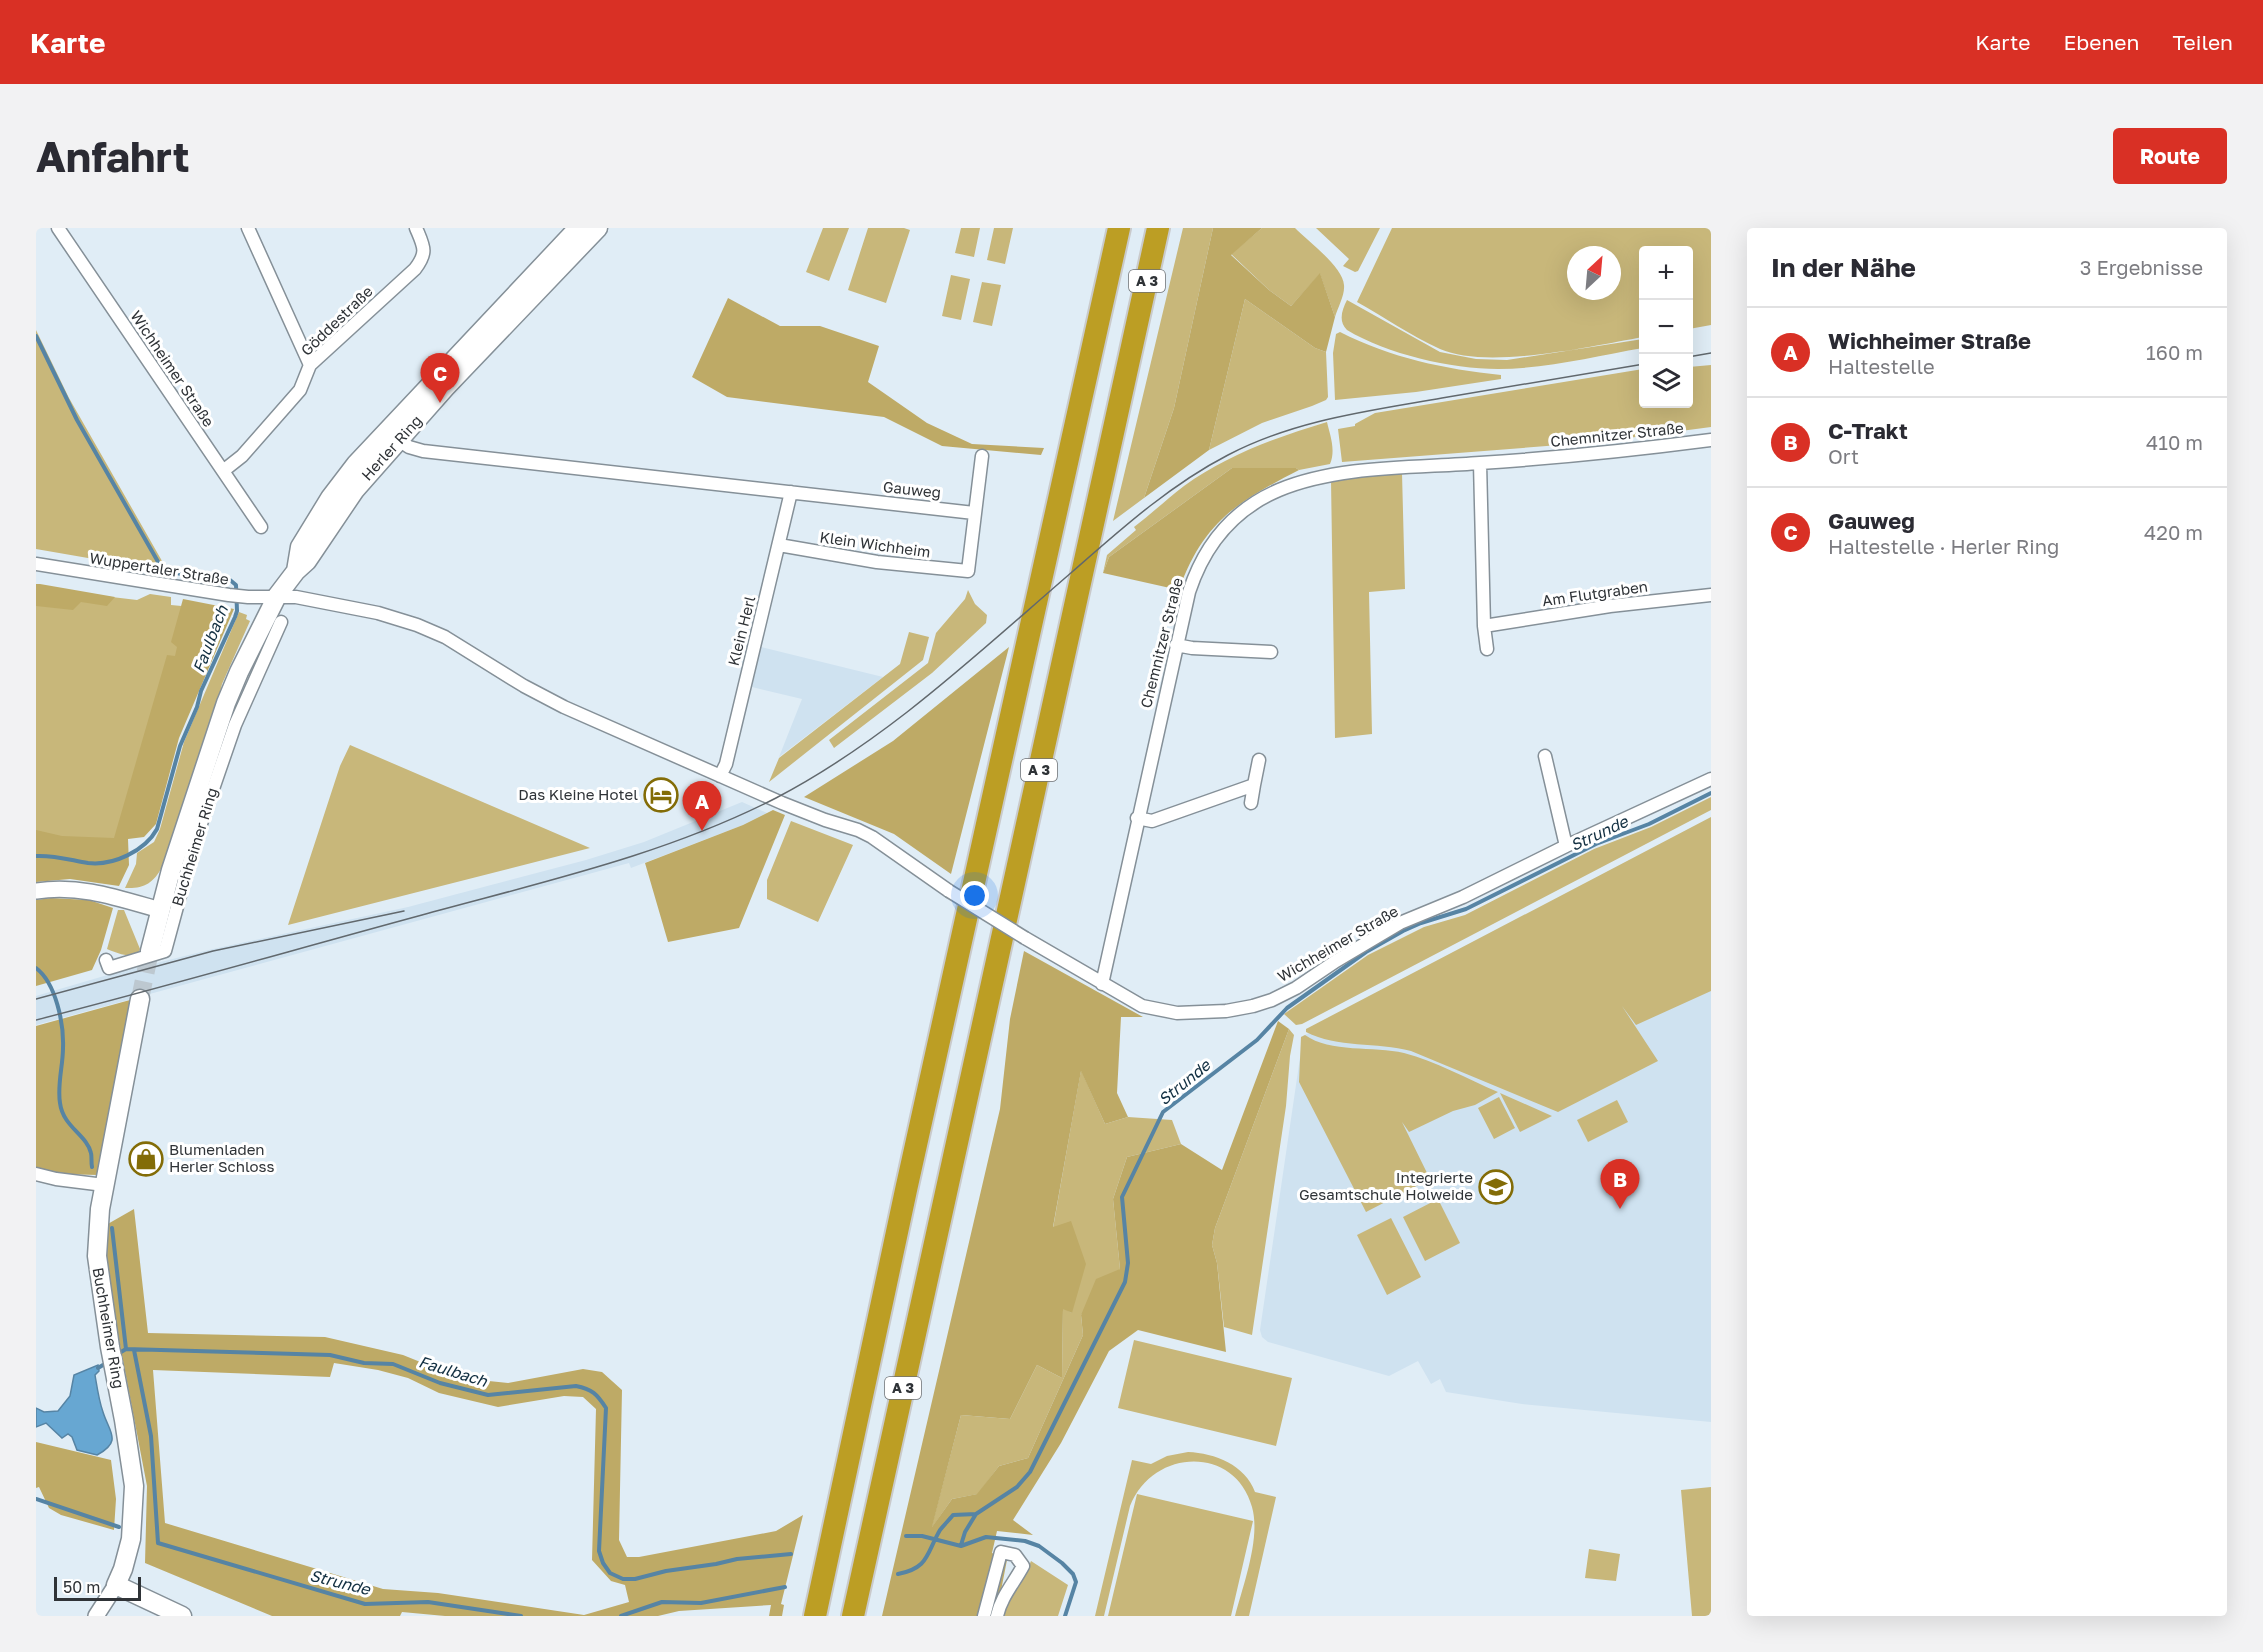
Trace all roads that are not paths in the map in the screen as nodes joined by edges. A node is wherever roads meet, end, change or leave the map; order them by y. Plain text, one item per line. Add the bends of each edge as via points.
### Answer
1 (58, 228) edge
2 (248, 228) edge
3 (416, 228) edge
4 (578, 228) edge
5 (598, 228) edge
6 (1119, 228) edge
7 (1158, 228) edge
8 (310, 365) junction
9 (393, 436) junction
10 (1711, 440) edge
11 (982, 456) dead end
12 (1480, 463) junction
13 (223, 471) junction
14 (791, 492) junction
15 (974, 513) junction
16 (261, 527) dead end
17 (779, 544) junction
18 (36, 564) edge
19 (1711, 595) edge
20 (278, 596) junction
21 (281, 622) dead end
22 (1484, 626) junction
23 (1176, 645) junction
24 (1487, 650) dead end
25 (1271, 652) dead end
26 (246, 676) junction
27 (1545, 756) dead end
28 (1258, 760) dead end
29 (720, 776) junction
30 (1711, 779) edge
31 (1254, 785) junction
32 (1251, 803) dead end
33 (1137, 818) junction
34 (1566, 846) junction
35 (36, 891) edge
36 (160, 910) junction
37 (150, 951) tunnel mouth
38 (106, 960) dead end
39 (1102, 984) junction
40 (140, 999) tunnel mouth
41 (36, 1174) edge
42 (104, 1185) junction
43 (116, 1585) junction
44 (96, 1616) edge
45 (182, 1616) edge
46 (815, 1616) edge
47 (853, 1616) edge
48 (984, 1616) edge
49 (997, 1616) edge

1 - 13 street, Wichheimer Straße
2 - 8 street
3 - 8 street, Göddestraße via 424,248 423,258 415,269
4 - 9 main road, Herler Ring
5 - 9 main road, Herler Ring via 445,388
6 - 46 highway, A 3
7 - 47 highway, A 3
8 - 13 street, Göddestraße via 300,390 242,456
9 - 14 street, Gauweg via 423,451
9 - 20 main road, Herler Ring via 307,561
10 - 12 street, Chemnitzer Straße via 1592,455
11 - 15 street
12 - 22 street
12 - 23 street, Chemnitzer Straße via 1365,471 1307,480 1256,502 1229,523 1204,553
13 - 16 street, Wichheimer Straße
14 - 15 street, Gauweg
14 - 17 street, Klein Herl
15 - 17 street, Klein Wichheim via 968,571 877,562
17 - 29 street, Klein Herl
18 - 20 street, Wuppertaler Straße via 229,595
19 - 22 street, Am Flutgraben
20 - 26 main road, Buchheimer Ring
20 - 29 street, Wichheimer Straße via 355,608 417,625 445,637 564,707
21 - 26 street, Buchheimer Ring
22 - 24 street
23 - 25 street
23 - 33 street, Chemnitzer Straße
26 - 36 main road, Buchheimer Ring via 226,703
26 - 38 street, Buchheimer Ring via 235,724 194,844 165,951 109,968
27 - 34 street
28 - 31 street
29 - 39 street, Wichheimer Straße, bridge via 872,837 949,891
30 - 34 street, Wichheimer Straße
31 - 32 street
31 - 33 street via 1152,821
33 - 39 street, Chemnitzer Straße
34 - 39 street, Wichheimer Straße via 1400,923 1272,1000 1226,1011 1177,1013 1142,1006
35 - 36 street via 91,891
36 - 37 main road, Buchheimer Ring
40 - 42 main road, Buchheimer Ring
41 - 42 street
42 - 43 main road, Buchheimer Ring via 97,1264 134,1486 131,1539
43 - 44 street, Buchheimer Ring
43 - 45 main road
48 - 49 street via 1001,1551 1015,1555 1023,1566 1000,1603

